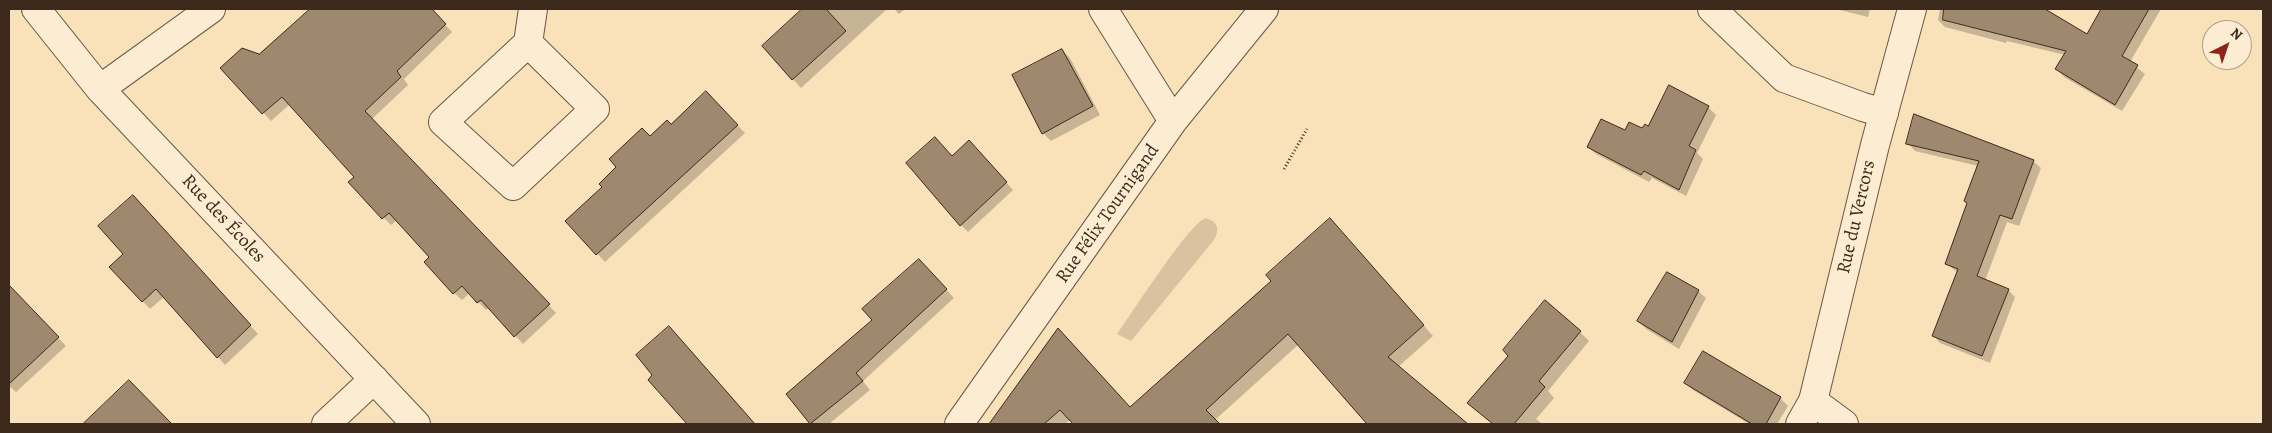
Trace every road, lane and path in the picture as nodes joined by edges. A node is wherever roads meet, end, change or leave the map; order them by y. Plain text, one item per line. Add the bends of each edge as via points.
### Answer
1 (36, 9) edge
2 (211, 9) edge
3 (533, 9) edge
4 (1103, 9) edge
5 (1264, 9) edge
6 (1712, 9) edge
7 (1912, 9) edge
8 (528, 43) junction
9 (100, 89) junction
10 (1884, 113) junction
11 (1173, 121) junction
12 (1307, 129) dead end
13 (1284, 169) dead end
14 (374, 380) junction
15 (1806, 413) edge
16 (326, 424) edge
17 (416, 424) edge
18 (959, 424) edge
19 (1844, 424) edge

1 - 9 street, Rue des Écoles
2 - 9 street
3 - 8 street
4 - 11 street
5 - 11 street, Rue Félix Tournigand
6 - 10 street via 1784,78
7 - 10 street, Rue du Vercors
8 - 8 street via 443,122 513,186 595,109
9 - 14 street, Rue des Écoles
10 - 15 street, Rue du Vercors
11 - 18 street, Rue Félix Tournigand
12 - 13 path
14 - 16 street
14 - 17 street, Rue des Écoles
15 - 19 street

